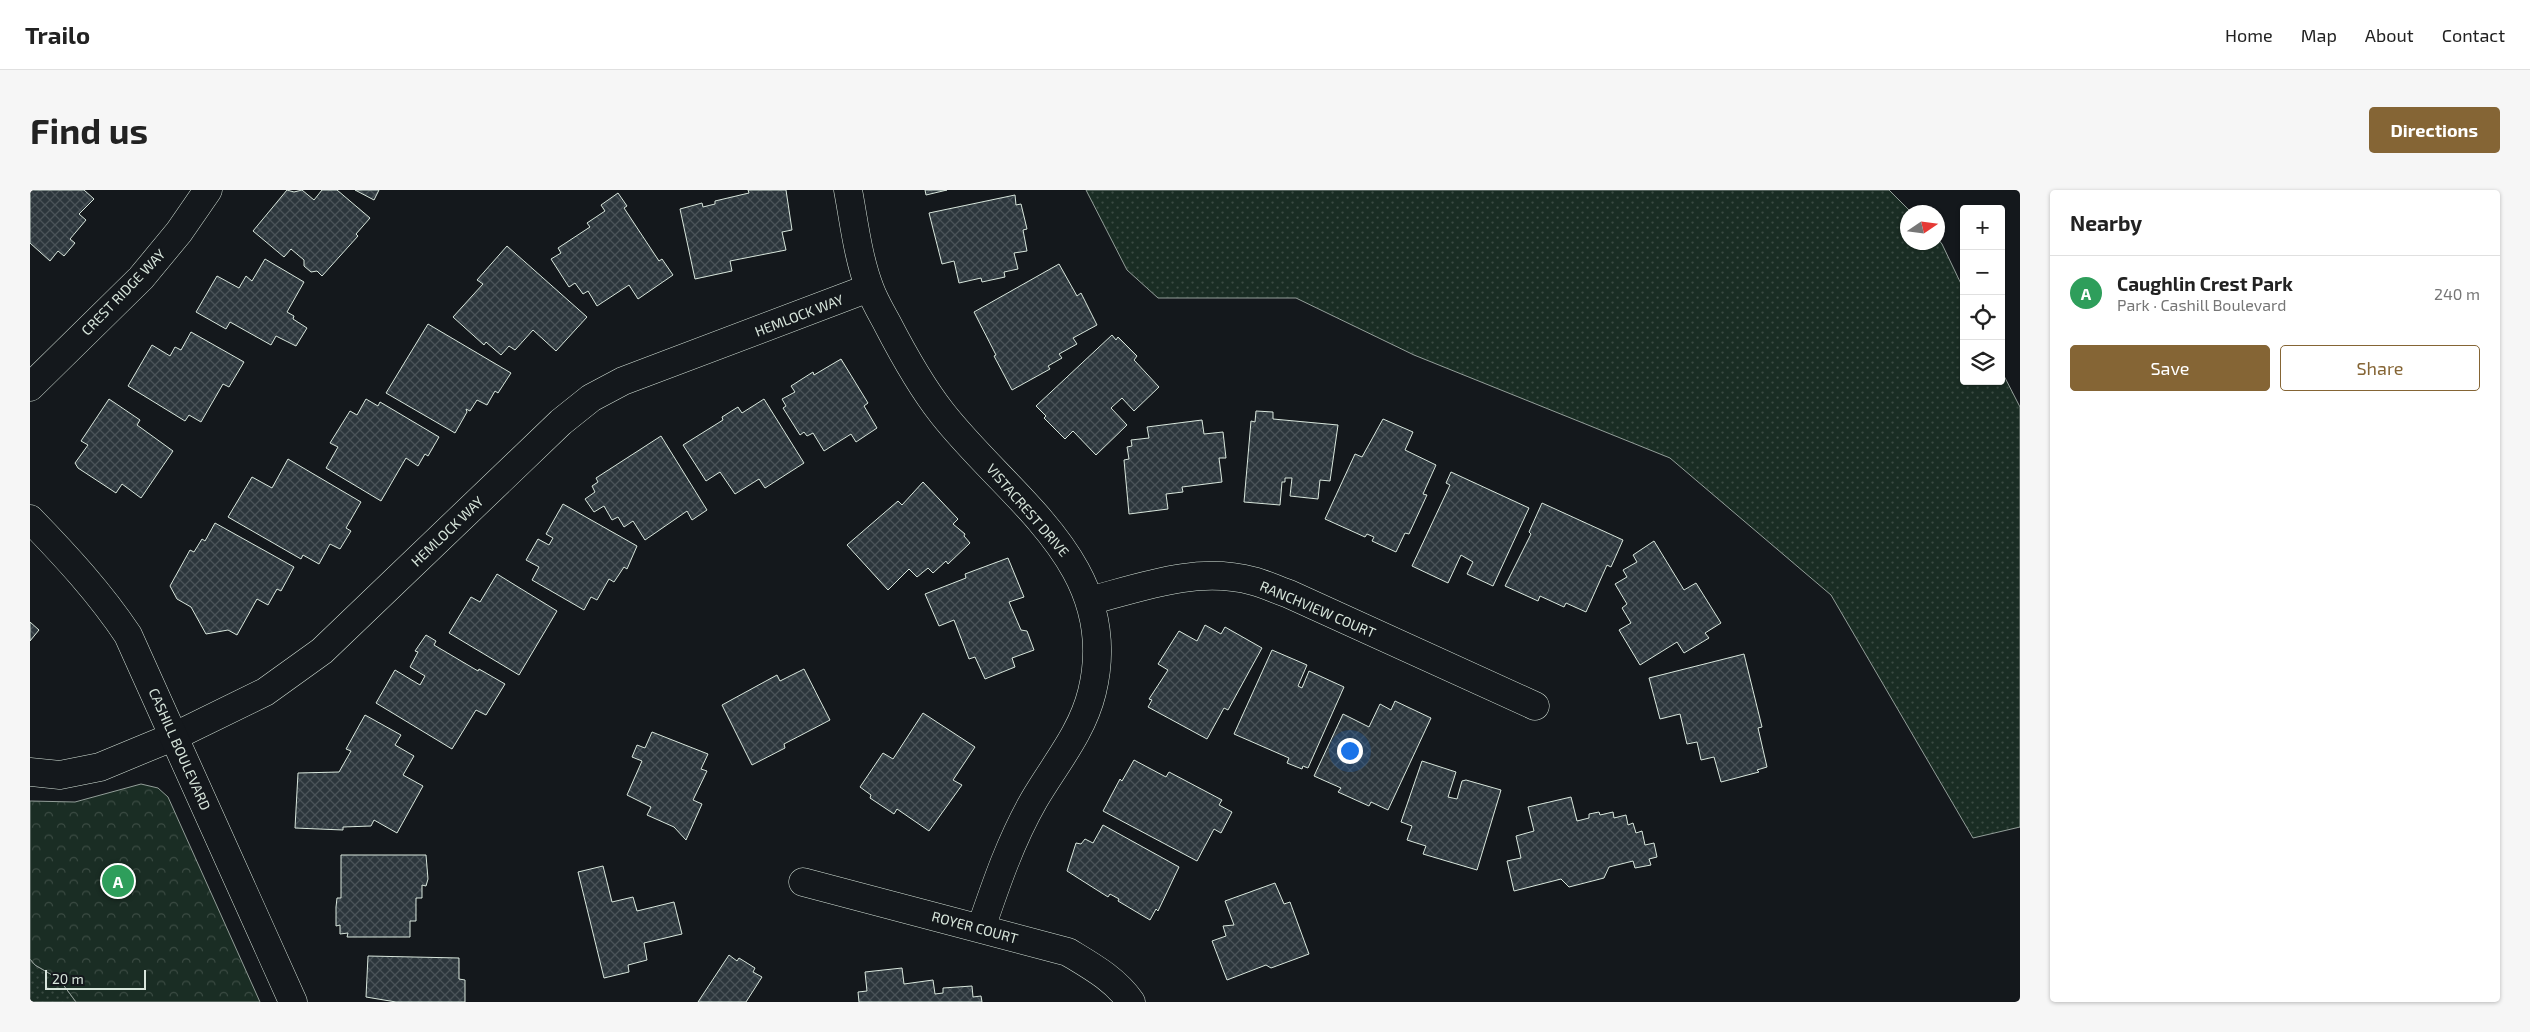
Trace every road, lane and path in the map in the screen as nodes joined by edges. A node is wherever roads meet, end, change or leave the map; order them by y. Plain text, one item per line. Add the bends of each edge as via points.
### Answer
1 (208, 190) edge
2 (848, 190) edge
3 (869, 288) junction
4 (30, 388) edge
5 (30, 519) edge
6 (1089, 601) junction
7 (1535, 706) dead end
8 (174, 736) junction
9 (30, 772) edge
10 (803, 882) dead end
11 (981, 928) junction
12 (293, 1002) edge
13 (1131, 1002) edge

1 - 4 street, CREST RIDGE WAY via 141,278
2 - 3 street, VISTACREST DRIVE
3 - 6 street, VISTACREST DRIVE via 908,363 942,413 1049,530 1074,564
3 - 8 street, HEMLOCK WAY via 623,381 591,398 561,422 322,651 265,692
5 - 8 street, CASHILL BOULEVARD via 110,608 128,636
6 - 7 street, RANCHVIEW COURT via 1171,579 1212,576 1252,581 1289,594
6 - 11 street, VISTACREST DRIVE via 1097,655 1092,692 1078,730 1034,800 1004,861
8 - 9 street, HEMLOCK WAY via 100,767 60,775
8 - 12 street, CASHILL BOULEVARD
10 - 11 street, ROYER COURT
11 - 13 street, ROYER COURT via 1068,952 1100,971

